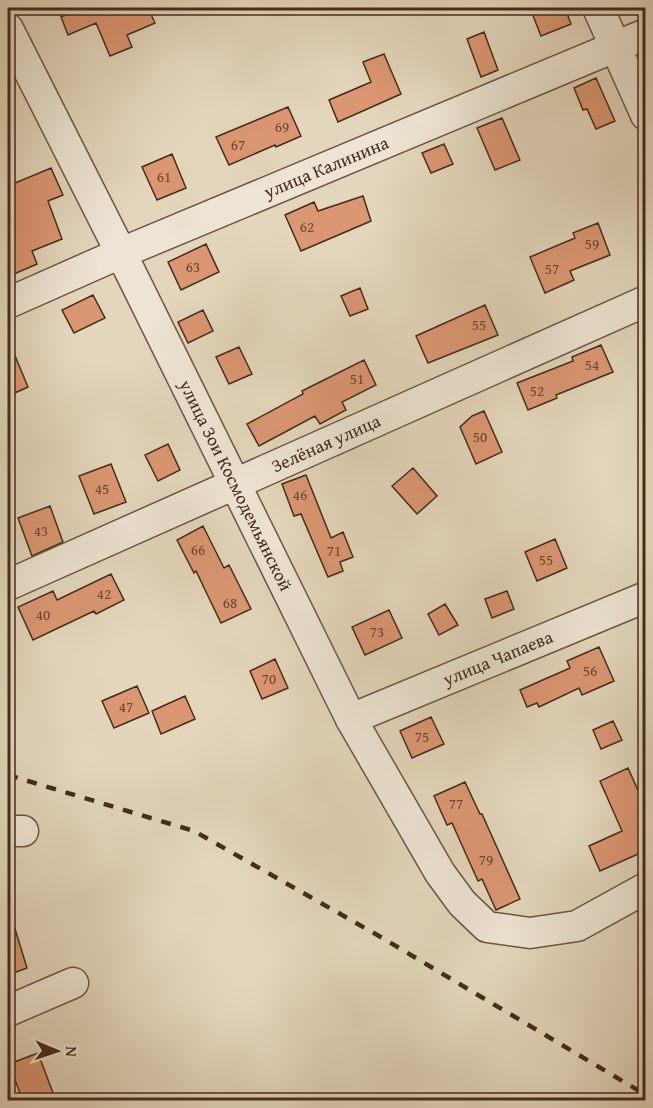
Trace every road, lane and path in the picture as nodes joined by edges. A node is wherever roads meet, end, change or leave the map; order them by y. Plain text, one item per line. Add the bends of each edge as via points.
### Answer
1 (598, 8) edge
2 (8, 29) edge
3 (645, 34) edge
4 (615, 47) junction
5 (645, 115) edge
6 (122, 253) junction
7 (645, 301) edge
8 (8, 303) edge
9 (234, 483) junction
10 (8, 585) edge
11 (645, 597) edge
12 (351, 719) junction
13 (645, 888) edge
14 (73, 983) dead end
15 (8, 1011) edge

1 - 4 street
2 - 6 street, улица Зои Космодемьянской
3 - 4 street, улица Калинина
4 - 5 street
4 - 6 street, улица Калинина
6 - 8 street, улица Калинина
6 - 9 street, улица Зои Космодемьянской
7 - 9 street, Зелёная улица
9 - 10 street, Зелёная улица
9 - 12 street, улица Зои Космодемьянской
11 - 12 street, улица Чапаева
12 - 13 street, улица Зои Космодемьянской via 440,873 462,903 487,927 530,933 577,926
14 - 15 street

